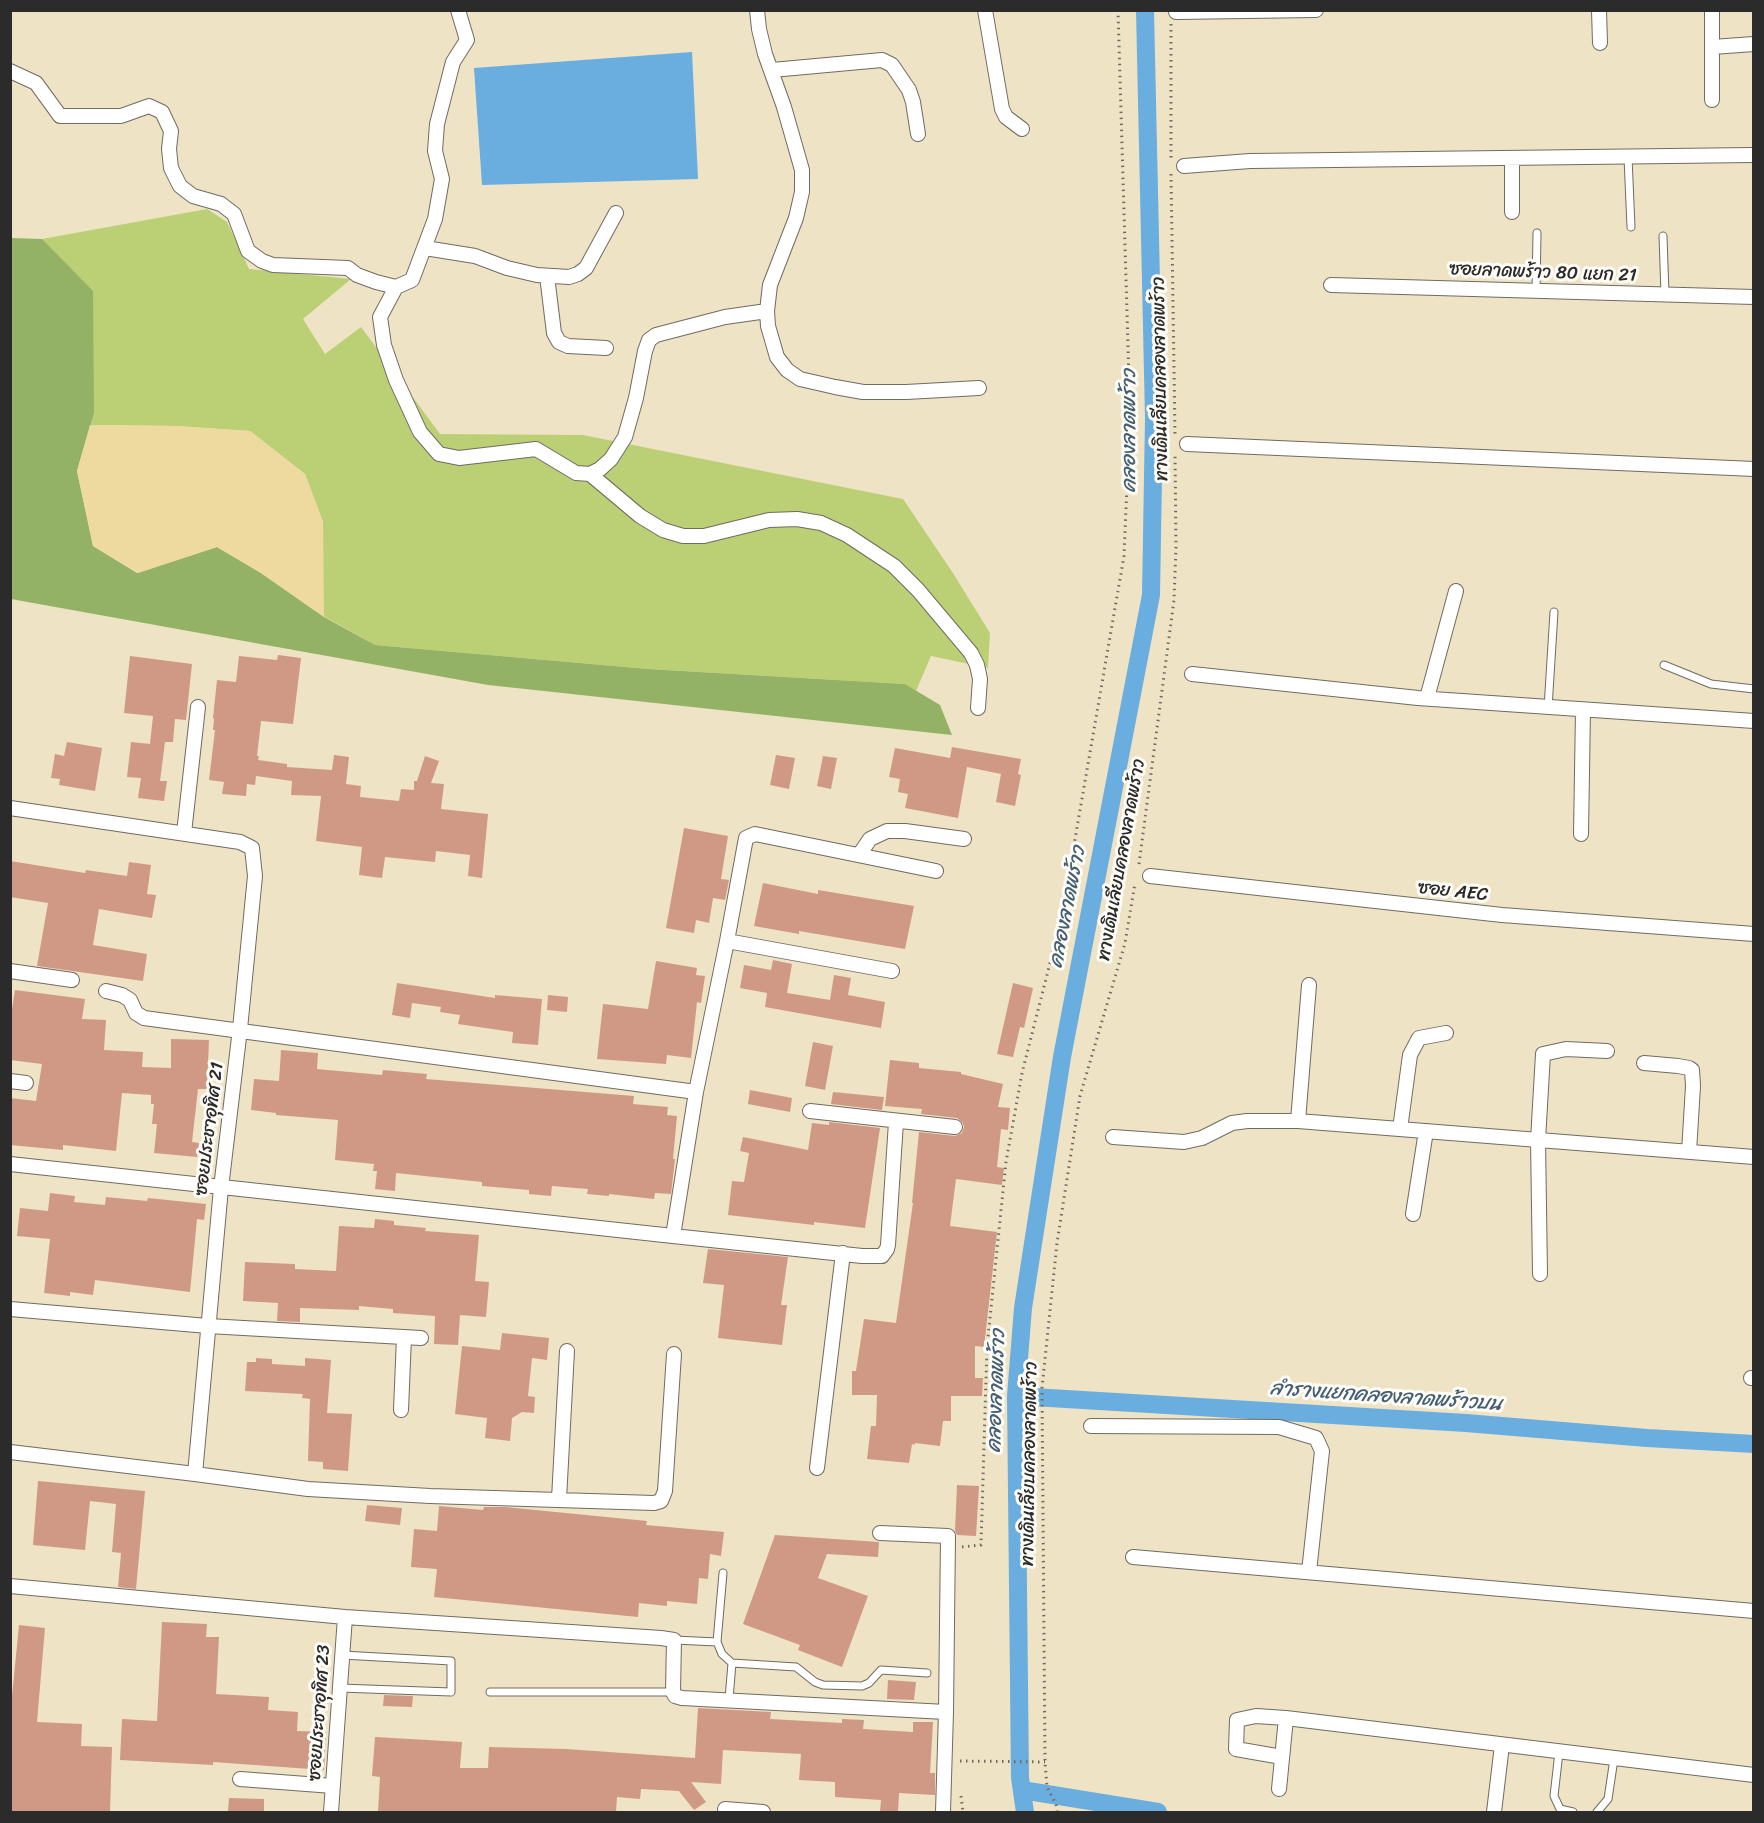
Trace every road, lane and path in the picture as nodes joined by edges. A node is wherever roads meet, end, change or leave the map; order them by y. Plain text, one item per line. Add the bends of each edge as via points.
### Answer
1 (458, 10) edge
2 (757, 10) edge
3 (986, 10) edge
4 (1118, 10) edge
5 (1316, 10) edge
6 (1599, 10) edge
7 (1712, 10) edge
8 (1173, 16) joint
9 (1600, 43) dead end
10 (1754, 44) edge
11 (1712, 47) junction
12 (772, 70) junction
13 (10, 71) edge
14 (1712, 100) dead end
15 (1022, 129) dead end
16 (918, 134) dead end
17 (1754, 155) edge
18 (1629, 157) junction
19 (1512, 159) junction
20 (1175, 165) junction
21 (1512, 212) dead end
22 (616, 213) dead end
23 (1631, 227) dead end
24 (1537, 233) dead end
25 (1663, 236) dead end
26 (425, 248) junction
27 (547, 276) junction
28 (1331, 285) dead end
29 (396, 287) junction
30 (1536, 291) junction
31 (1665, 294) junction
32 (1754, 297) edge
33 (766, 311) junction
34 (606, 348) dead end
35 (979, 388) dead end
36 (1181, 442) joint
37 (1175, 452) dead end
38 (1754, 469) edge
39 (591, 474) junction
40 (1456, 591) dead end
41 (1554, 612) dead end
42 (1664, 665) dead end
43 (1192, 674) dead end
44 (1754, 689) edge
45 (1427, 698) junction
46 (198, 708) dead end
47 (978, 708) dead end
48 (1548, 708) junction
49 (1582, 710) junction
50 (1754, 720) edge
51 (10, 808) edge
52 (184, 833) junction
53 (1581, 834) dead end
54 (964, 839) dead end
55 (859, 855) junction
56 (1139, 864) dead end
57 (936, 871) dead end
58 (1143, 876) joint
59 (1754, 934) edge
60 (727, 941) junction
61 (10, 971) edge
62 (892, 971) dead end
63 (72, 980) dead end
64 (1309, 985) dead end
65 (106, 991) dead end
66 (240, 1029) junction
67 (1446, 1033) dead end
68 (1607, 1051) dead end
69 (1644, 1063) dead end
70 (10, 1081) edge
71 (26, 1083) dead end
72 (696, 1092) junction
73 (810, 1111) dead end
74 (1299, 1121) junction
75 (896, 1122) junction
76 (955, 1127) dead end
77 (1400, 1129) junction
78 (1426, 1131) junction
79 (1113, 1137) dead end
80 (1538, 1140) junction
81 (1689, 1152) junction
82 (1754, 1157) edge
83 (10, 1164) edge
84 (221, 1188) junction
85 (1413, 1214) dead end
86 (674, 1236) junction
87 (843, 1253) junction
88 (1540, 1274) dead end
89 (10, 1309) edge
90 (208, 1326) junction
91 (404, 1337) junction
92 (421, 1338) dead end
93 (567, 1351) dead end
94 (674, 1354) dead end
95 (401, 1410) dead end
96 (1091, 1426) dead end
97 (10, 1452) edge
98 (817, 1468) dead end
99 (195, 1474) junction
100 (559, 1499) junction
101 (880, 1533) dead end
102 (955, 1548) dead end
103 (1133, 1557) dead end
104 (1309, 1572) junction
105 (723, 1574) dead end
106 (10, 1586) edge
107 (1754, 1611) edge
108 (345, 1617) junction
109 (674, 1640) junction
110 (717, 1642) junction
111 (342, 1655) junction
112 (732, 1662) junction
113 (927, 1672) dead end
114 (340, 1688) junction
115 (490, 1692) dead end
116 (673, 1692) junction
117 (729, 1699) junction
118 (946, 1712) junction
119 (1286, 1718) junction
120 (1502, 1745) junction
121 (1559, 1752) junction
122 (1282, 1757) junction
123 (1614, 1759) junction
124 (955, 1760) dead end
125 (1045, 1762) junction
126 (1754, 1775) edge
127 (240, 1779) dead end
128 (333, 1786) junction
129 (1279, 1789) dead end
130 (960, 1792) dead end
131 (726, 1809) dead end
132 (331, 1812) edge
133 (763, 1812) edge
134 (943, 1812) edge
135 (963, 1812) edge
136 (1057, 1812) edge
137 (1494, 1812) edge
138 (1573, 1812) edge
139 (1597, 1812) edge

1 - 26 street via 467,40 453,63 437,124 435,151 442,179
2 - 12 street
3 - 15 street via 1002,109
4 - 102 path via 1130,414 1124,556 1061,920 1022,1073 1006,1162 987,1347 981,1545
5 - 8 street
6 - 9 street
7 - 11 street
8 - 20 path, ทางเดินเลียบคลองลาดพร้าว
10 - 11 street
11 - 14 street
12 - 16 street via 882,60 892,65 909,90
12 - 33 street via 802,170 802,192 770,285
13 - 29 street via 36,83 60,116 121,116 149,106 162,112 171,131 171,168 180,186 234,214 248,251 262,261 273,265 348,268 357,275
17 - 18 street
18 - 19 street
18 - 23 lane
19 - 20 street
19 - 21 street
20 - 36 path, ทางเดินเลียบคลองลาดพร้าว
22 - 27 street via 586,268 569,277
24 - 30 lane
25 - 31 lane
26 - 27 street via 475,256
26 - 29 street via 412,280
27 - 34 street via 554,333 559,342
28 - 30 street, ซอยลาดพร้าว 80 แยก 21
29 - 39 street via 380,317 384,345 420,432 439,454 459,458 537,449 566,469
30 - 31 street, ซอยลาดพร้าว 80 แยก 21
31 - 32 street, ซอยลาดพร้าว 80 แยก 21
33 - 35 street via 777,357 800,379 863,392
33 - 39 street via 726,317 649,340 625,437 611,459
36 - 38 street
37 - 56 path, ทางเดินเลียบคลองลาดพร้าว via 1174,600
39 - 47 street via 640,516 683,536 704,536 769,520 797,519 821,523 847,535 894,566 971,653 980,679
40 - 45 street
41 - 48 lane
42 - 44 lane via 1711,684
43 - 45 street
45 - 48 street
46 - 52 street
48 - 49 street
49 - 50 street
49 - 53 street
51 - 52 street, ซอยประชาอุทิศ 21
52 - 66 street, ซอยประชาอุทิศ 21 via 240,842 252,848 255,876
54 - 55 street via 887,831 870,839
55 - 57 street
55 - 60 street via 750,834 744,844
58 - 59 street, ซอย AEC via 1502,915
58 - 125 path, ทางเดินเลียบคลองลาดพร้าว via 1080,1096 1057,1243 1041,1401
60 - 62 street
60 - 72 street
61 - 63 street
64 - 74 street
65 - 66 street via 130,1000 144,1017
66 - 72 street
66 - 84 street, ซอยประชาอุทิศ 21
67 - 77 street via 1419,1038 1410,1055
68 - 80 street via 1566,1049 1544,1054
69 - 81 street via 1692,1070
70 - 71 street
72 - 86 street
73 - 75 street
74 - 77 street
74 - 79 street via 1232,1123 1184,1142
75 - 76 street
75 - 87 street via 887,1249 876,1257
77 - 78 street
78 - 80 street
78 - 85 street
80 - 81 street
80 - 88 street
81 - 82 street
83 - 84 street
84 - 86 street
84 - 90 street, ซอยประชาอุทิศ 21
86 - 87 street
87 - 98 street
89 - 90 street
90 - 91 street
90 - 99 street, ซอยประชาอุทิศ 21
91 - 92 street
91 - 95 street
93 - 100 street
94 - 100 street via 663,1497 654,1503
96 - 104 street via 1279,1427 1316,1438 1322,1451
97 - 99 street
99 - 100 street via 308,1489
101 - 118 street via 948,1536
103 - 104 street
104 - 107 street
105 - 110 lane
106 - 108 street
108 - 109 street
108 - 111 street, ซอยประชาอุทิศ 23
109 - 110 lane
109 - 116 street
110 - 112 lane via 722,1654
111 - 114 street, ซอยประชาอุทิศ 23
111 - 114 lane via 452,1661 451,1692
112 - 113 lane via 796,1667 814,1682 823,1684 862,1686 881,1670
112 - 117 lane
114 - 128 street, ซอยประชาอุทิศ 23
115 - 116 lane
116 - 117 street via 682,1698
117 - 118 street
118 - 134 street
119 - 120 street
119 - 122 street
119 - 122 street via 1256,1716 1238,1718 1235,1722 1238,1750
120 - 121 street
120 - 137 street
121 - 123 street
121 - 138 lane via 1554,1796 1560,1809
122 - 129 street
123 - 126 street
123 - 139 lane via 1608,1799
124 - 125 path
125 - 136 path, ทางเดินเลียบคลองลาดพร้าว via 1047,1787
127 - 128 street
128 - 132 street, ซอยประชาอุทิศ 23
130 - 135 path
131 - 133 street

